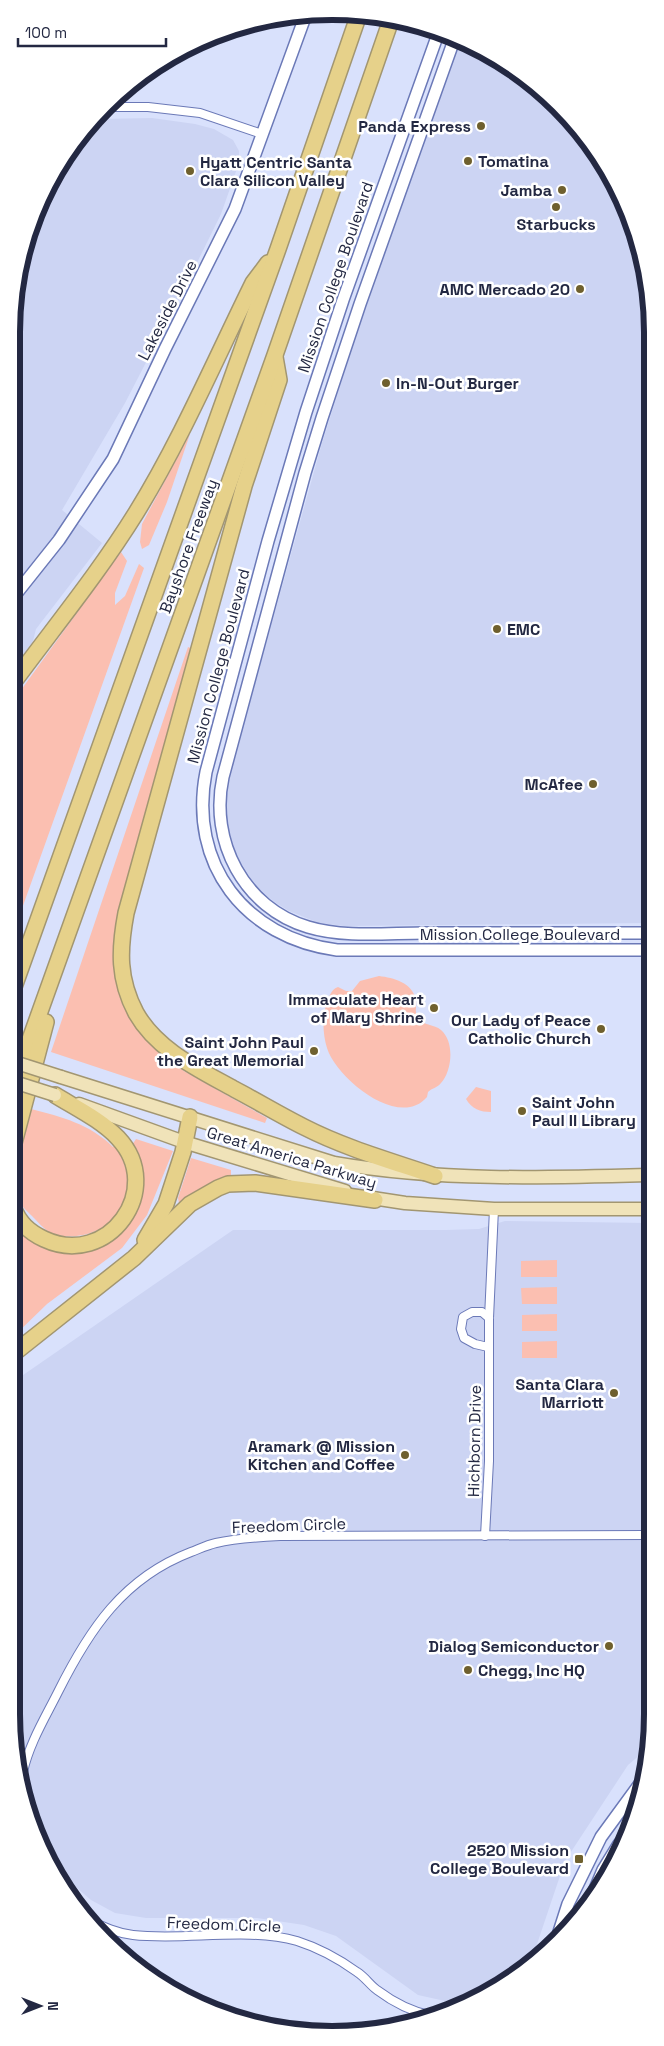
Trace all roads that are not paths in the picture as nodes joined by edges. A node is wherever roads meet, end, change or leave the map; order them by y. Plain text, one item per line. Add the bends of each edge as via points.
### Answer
1 (357, 21) edge
2 (303, 22) edge
3 (389, 25) edge
4 (436, 39) edge
5 (452, 45) edge
6 (115, 107) edge
7 (262, 134) junction
8 (278, 250) junction
9 (275, 355) junction
10 (20, 589) edge
11 (20, 674) edge
12 (73, 922) junction
13 (644, 932) edge
14 (644, 950) edge
15 (20, 970) edge
16 (20, 1064) edge
17 (20, 1067) edge
18 (20, 1085) edge
19 (55, 1095) junction
20 (190, 1118) junction
21 (20, 1121) edge
22 (184, 1142) junction
23 (644, 1175) edge
24 (435, 1176) junction
25 (375, 1200) junction
26 (644, 1208) edge
27 (494, 1209) junction
28 (20, 1218) edge
29 (134, 1258) junction
30 (489, 1318) junction
31 (488, 1347) junction
32 (20, 1348) edge
33 (644, 1535) edge
34 (484, 1536) junction
35 (25, 1766) edge
36 (634, 1791) edge
37 (103, 1926) edge
38 (559, 1928) edge
39 (422, 2012) edge

1 - 8 highway, Bayshore Freeway
2 - 7 street, Lakeside Drive
3 - 9 highway, Bayshore Freeway
4 - 14 street, Mission College Boulevard via 332,333 286,480 206,772 202,801 206,839 219,873 240,904 280,934 320,948
5 - 13 street, Mission College Boulevard via 360,304 305,473 223,777 219,804 222,834 234,866 257,897 283,916 317,929 370,933
6 - 7 street via 200,113
7 - 10 street, Lakeside Drive via 235,209 113,459
8 - 11 highway via 253,283 166,461 135,515
8 - 15 highway, Bayshore Freeway
9 - 12 highway, Bayshore Freeway
9 - 24 highway via 279,380 244,486 126,913 120,944 122,975 137,1014 154,1036 182,1061 304,1127
12 - 17 highway, Bayshore Freeway
12 - 21 highway
16 - 20 main road, Great America Parkway, bridge
18 - 19 main road, Great America Parkway, bridge
19 - 22 main road, Great America Parkway
19 - 28 highway via 119,1138 133,1164 134,1197 124,1218 107,1236 86,1245 61,1244 35,1235
20 - 22 highway
20 - 24 main road, Great America Parkway via 334,1163
22 - 25 main road, Great America Parkway
22 - 29 highway via 166,1204
23 - 24 main road, Great America Parkway
25 - 27 main road, Great America Parkway
25 - 29 highway via 255,1183 228,1184 190,1204
26 - 27 main road, Great America Parkway
27 - 30 street, Hichborn Drive
29 - 32 highway
30 - 31 street, Hichborn Drive
30 - 31 street via 482,1312 472,1312 463,1317 461,1329 464,1338
31 - 34 street, Hichborn Drive via 489,1461
33 - 34 street, Freedom Circle
34 - 35 street, Freedom Circle via 235,1539 213,1544 161,1566 116,1602 88,1637 41,1725
36 - 38 street via 601,1837
37 - 39 street, Freedom Circle via 133,1935 277,1937 296,1941 334,1957 376,1990

